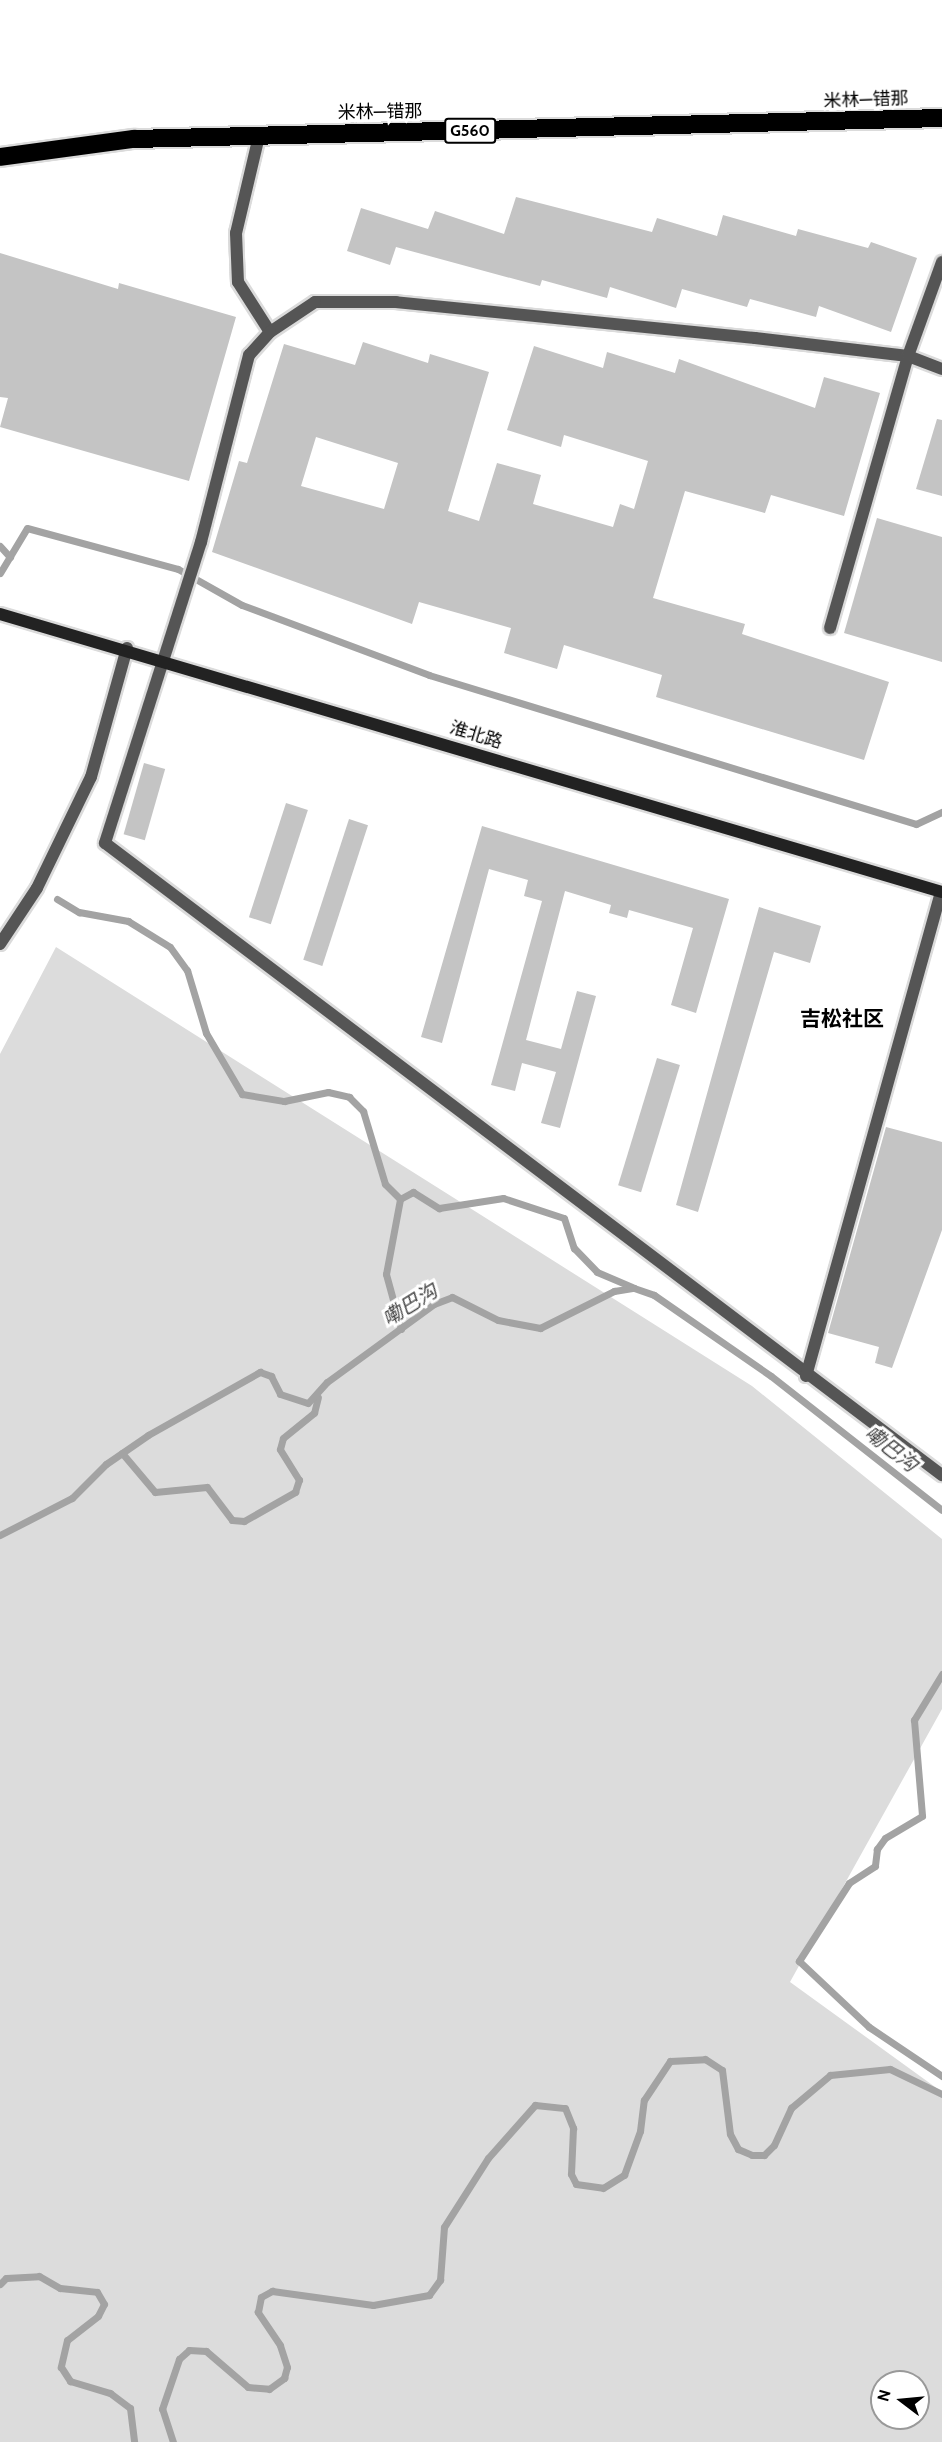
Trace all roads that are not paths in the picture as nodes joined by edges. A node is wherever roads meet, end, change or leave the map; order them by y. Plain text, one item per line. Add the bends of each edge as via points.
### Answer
1 (942, 118) edge
2 (259, 136) junction
3 (0, 157) edge
4 (942, 262) edge
5 (270, 332) junction
6 (908, 356) junction
7 (942, 369) edge
8 (0, 614) edge
9 (830, 628) dead end
10 (127, 648) junction
11 (160, 659) junction
12 (942, 892) edge
13 (0, 944) edge
14 (806, 1376) junction
15 (942, 1474) edge

1 - 2 highway, 米林—错那 / G560
2 - 3 highway, 米林—错那 / G560 via 134,139
2 - 5 street via 237,232 238,282
4 - 6 street
5 - 6 street via 315,302 396,302
5 - 11 street via 249,355 201,542
6 - 7 street
6 - 9 street
8 - 10 street, 淮北路
10 - 11 street, 淮北路
10 - 13 street via 91,777 37,888
11 - 12 street, 淮北路
11 - 14 street via 105,843
12 - 14 street
14 - 15 street

